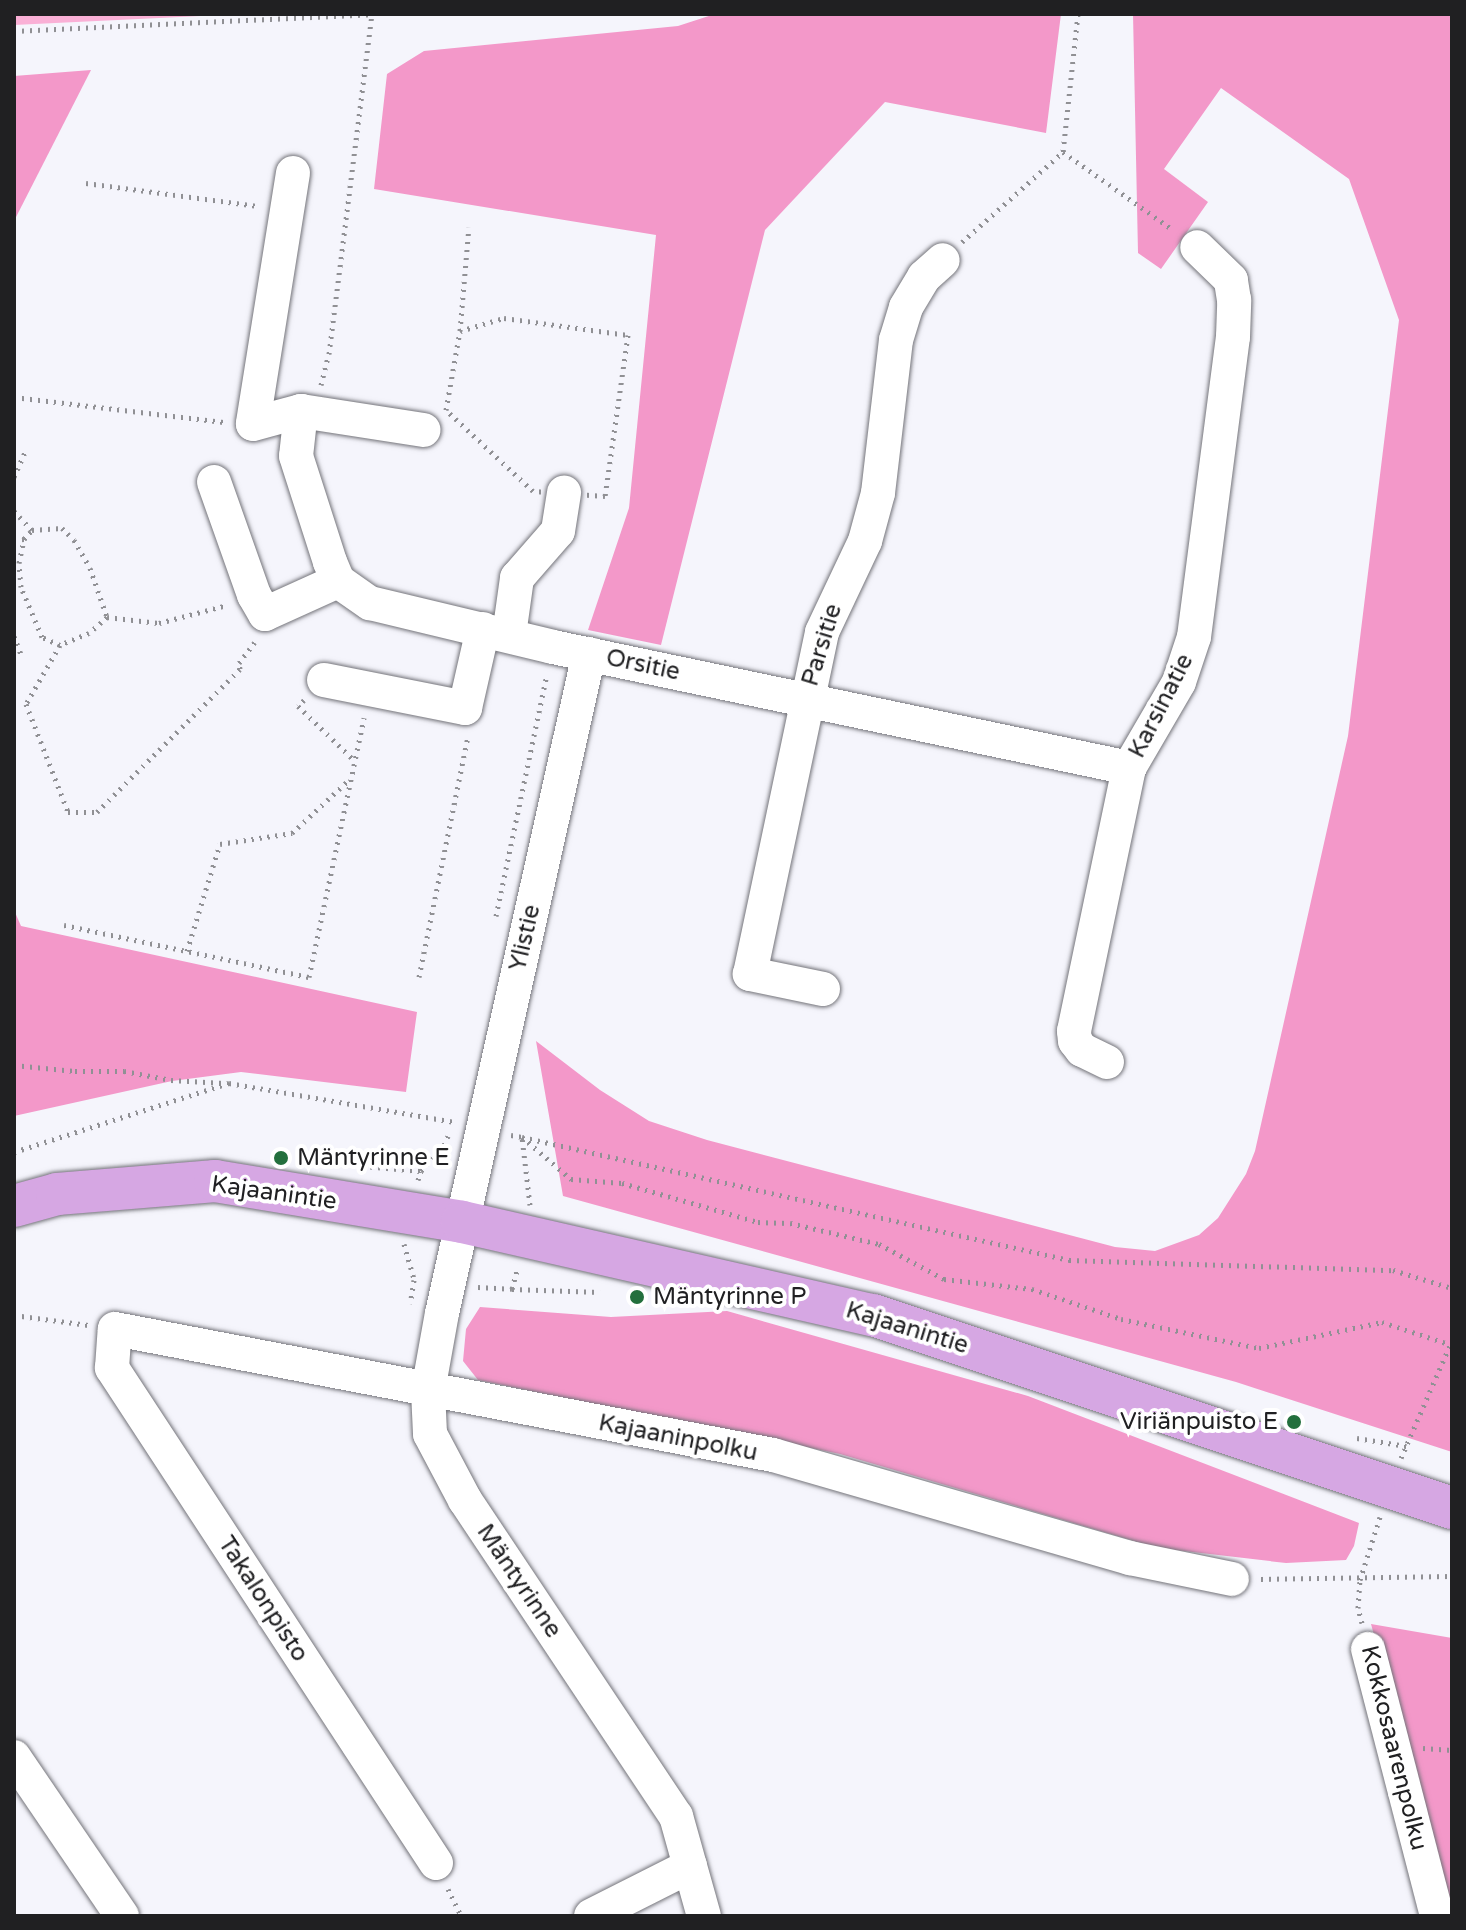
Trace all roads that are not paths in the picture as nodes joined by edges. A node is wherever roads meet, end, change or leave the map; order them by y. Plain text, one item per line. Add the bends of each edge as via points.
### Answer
1 (293, 173) dead end
2 (1197, 247) road end
3 (943, 260) road end
4 (301, 411) junction
5 (424, 430) dead end
6 (214, 482) dead end
7 (564, 492) road end
8 (338, 581) junction
9 (496, 632) junction
10 (589, 654) junction
11 (324, 680) road end
12 (806, 700) junction
13 (1129, 768) junction
14 (823, 989) dead end
15 (1107, 1062) dead end
16 (14, 1206) edge
17 (462, 1222) junction
18 (115, 1329) joint
19 (428, 1391) junction
20 (1452, 1508) edge
21 (1232, 1579) road end
22 (1368, 1649) road end
23 (14, 1757) edge
24 (436, 1863) dead end
25 (690, 1866) junction
26 (122, 1916) edge
27 (591, 1916) edge
28 (704, 1916) edge
29 (1437, 1916) edge

1 - 4 street via 253,424
2 - 13 street, Karsinatie via 1231,280 1234,300 1197,621 1179,682
3 - 12 street, Parsitie via 924,277 906,307 896,340 878,493 865,541 822,632
4 - 5 street
4 - 8 street via 296,456
6 - 8 street via 260,605
7 - 9 street via 558,531 517,578
8 - 9 street, Orsitie via 385,608
9 - 10 street, Orsitie
9 - 11 street via 465,708
10 - 12 street, Orsitie
10 - 17 street, Ylistie via 468,1125
12 - 13 street, Orsitie
12 - 14 street, Parsitie via 750,974
13 - 15 street, Karsinatie via 1074,1031 1082,1050
16 - 17 main road, Kajaanintie via 57,1194 215,1181
17 - 19 street, Mäntyrinne
17 - 20 main road, Kajaanintie via 873,1315
18 - 19 street, Kajaaninpolku
18 - 24 street, Takalonpisto via 112,1368
19 - 21 street, Kajaaninpolku via 773,1455 1130,1558
19 - 25 street, Mäntyrinne via 430,1434 465,1500 676,1816
22 - 29 street, Kokkosaarenpolku
23 - 26 street
25 - 27 street
25 - 28 street, Mäntyrinne

